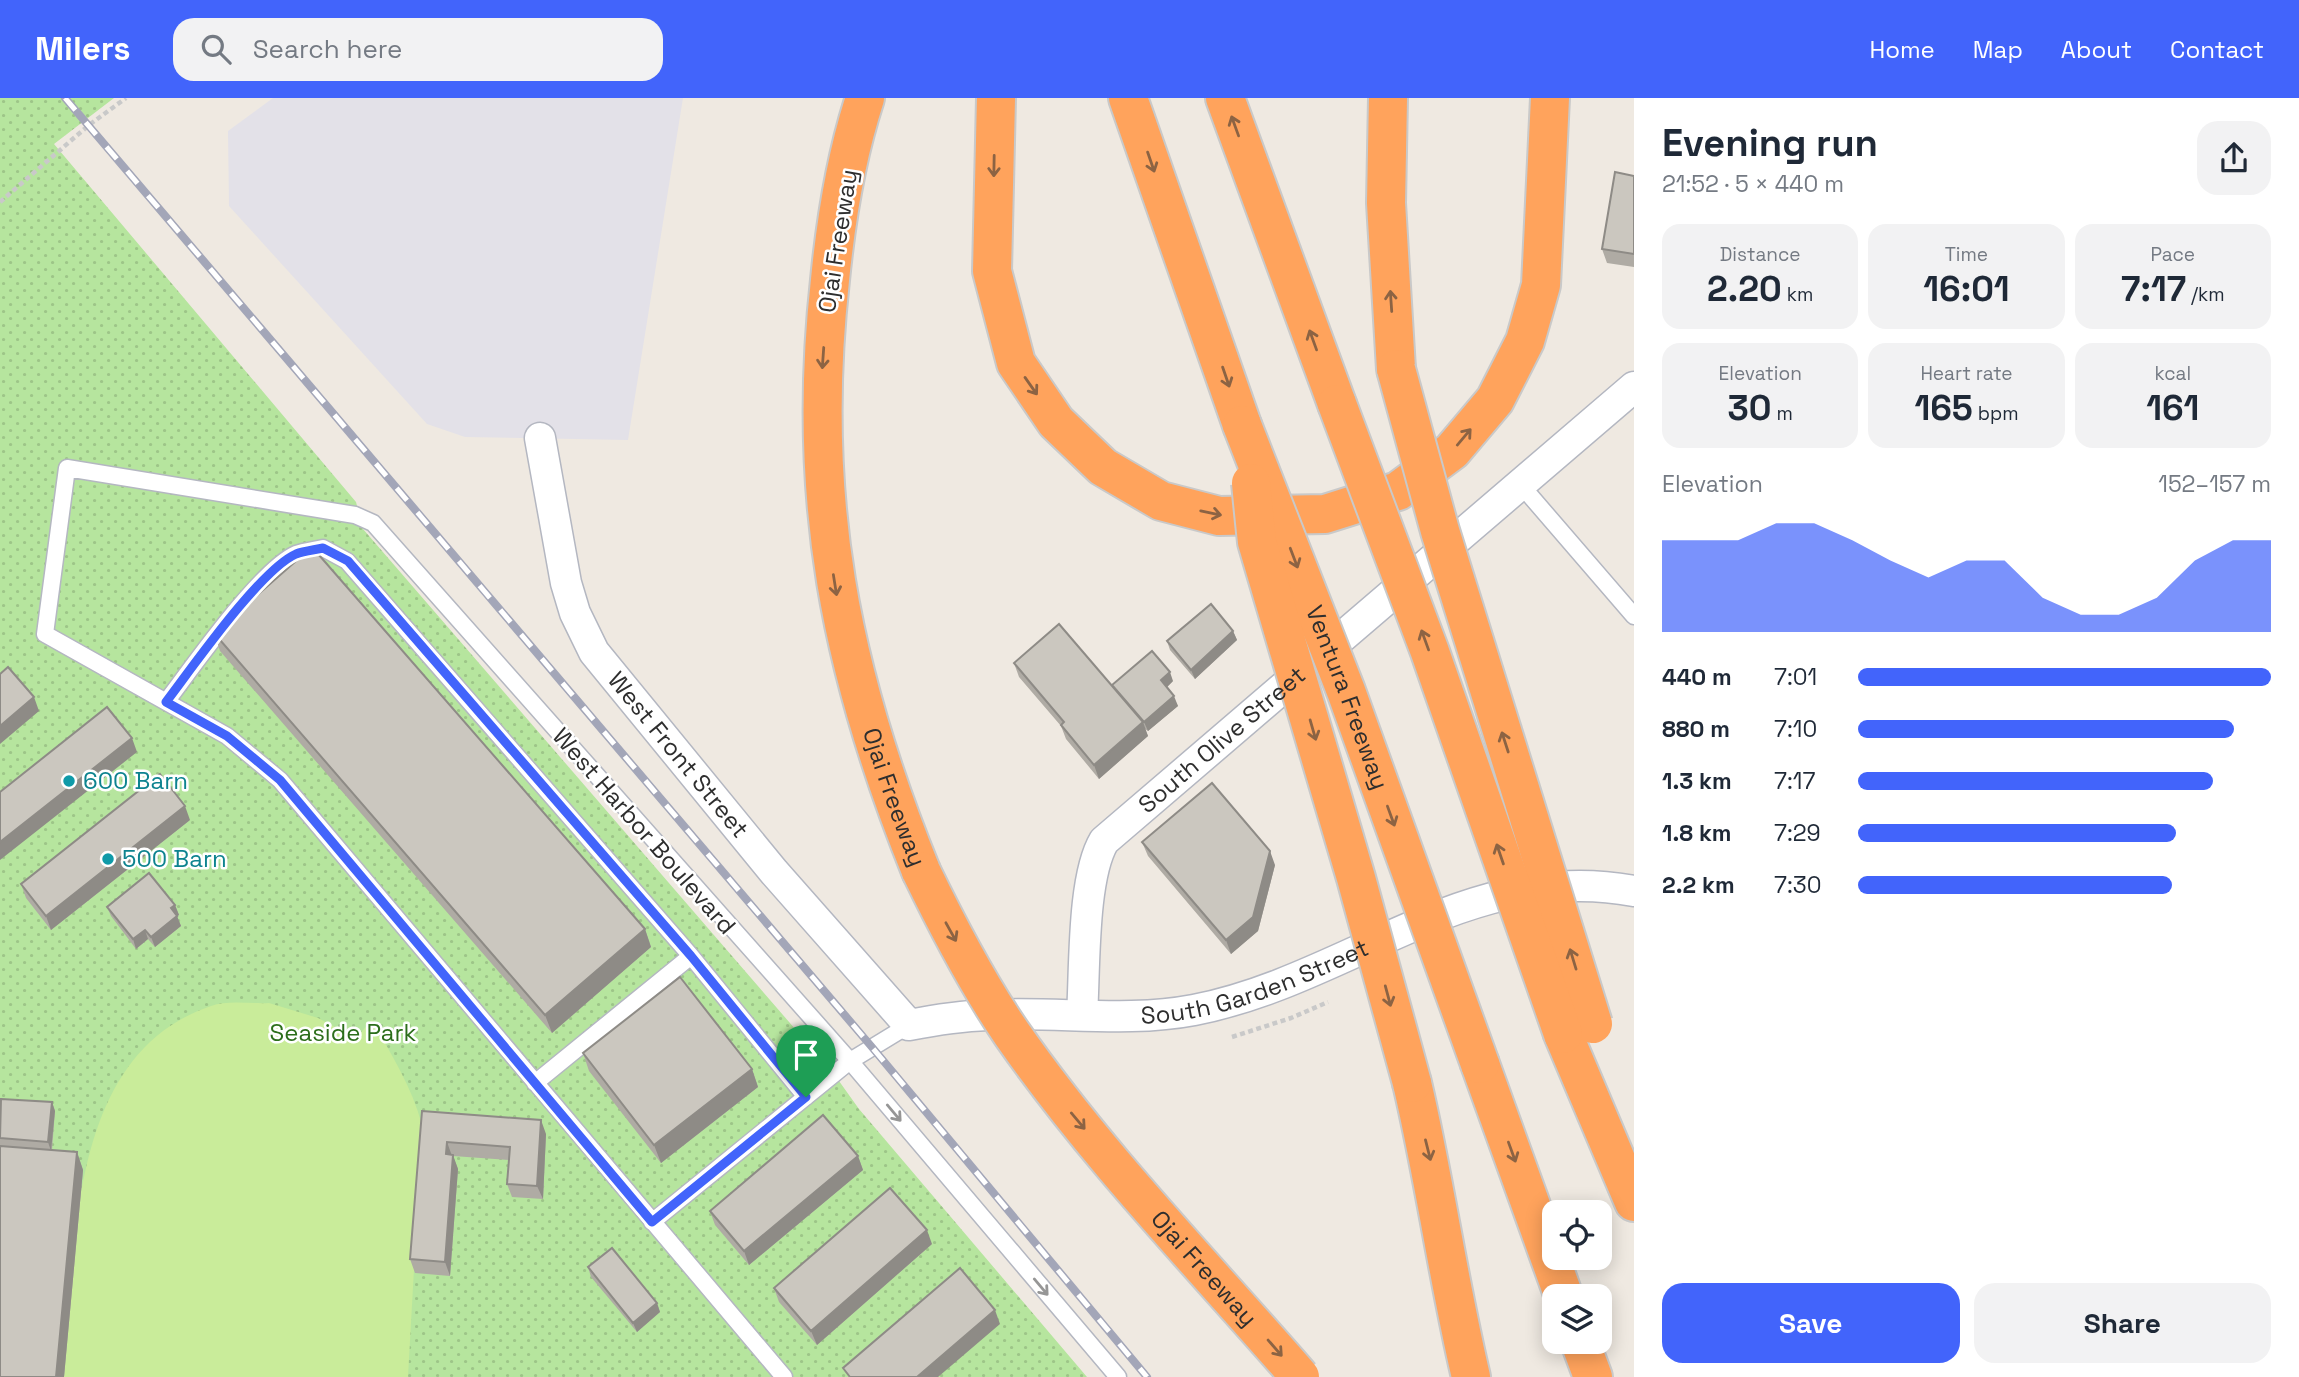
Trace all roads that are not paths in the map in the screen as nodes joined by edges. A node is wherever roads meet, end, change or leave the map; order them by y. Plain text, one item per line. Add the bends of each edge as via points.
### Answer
1 (865, 98) edge
2 (996, 98) edge
3 (1128, 98) edge
4 (1225, 98) edge
5 (1388, 98) edge
6 (1550, 98) edge
7 (1634, 387) edge
8 (1242, 425) junction
9 (540, 438) dead end
10 (1521, 485) junction
11 (1634, 616) edge
12 (166, 702) junction
13 (1634, 891) edge
14 (691, 956) junction
15 (1082, 1015) junction
16 (909, 1025) junction
17 (1578, 1029) junction
18 (850, 1061) junction
19 (535, 1083) junction
20 (806, 1097) junction
21 (1633, 1199) edge
22 (652, 1222) junction
23 (1559, 1284) edge
24 (1584, 1354) edge
25 (784, 1377) edge
26 (1118, 1377) edge
27 (1300, 1377) edge
28 (1471, 1377) edge
29 (1593, 1377) edge

1 -> 27 highway, Ojai Freeway, bridge via 844,186 826,312 822,396 835,585 879,761 921,871 1012,1033 1060,1099
2 -> 6 highway via 992,271 1016,363 1056,422 1102,467 1161,501 1219,516 1325,514 1398,491 1452,451 1495,400 1525,341 1541,285
3 -> 8 highway, Ventura Freeway
17 -> 4 highway, bridge via 1430,652
17 -> 5 highway, bridge via 1396,369 1386,203
7 - 10 street, South Olive Street
8 -> 23 highway, Ventura Freeway, bridge via 1346,691
8 -> 28 highway, bridge via 1257,542 1412,1083 1432,1164
9 - 16 street, West Front Street via 566,583 594,652 774,872
10 - 11 lane
10 - 15 street, South Olive Street via 1104,842 1092,880
12 - 14 lane via 264,580 295,555 323,548 348,561
12 - 18 lane, West Harbor Boulevard via 45,634 67,468 355,515 373,523
12 - 19 lane via 227,736 280,780
13 - 15 street, South Garden Street via 1558,885 1490,897 1441,913 1230,1002 1168,1015
14 - 19 lane
14 - 20 lane
15 - 16 street, South Garden Street via 988,1015
16 - 18 lane, South Garden Street
17 - 21 highway
18 - 20 lane, South Garden Street
18 -> 26 lane, West Harbor Boulevard
19 - 22 lane
20 - 22 lane, South Garden Street
22 - 25 lane
24 - 29 highway

